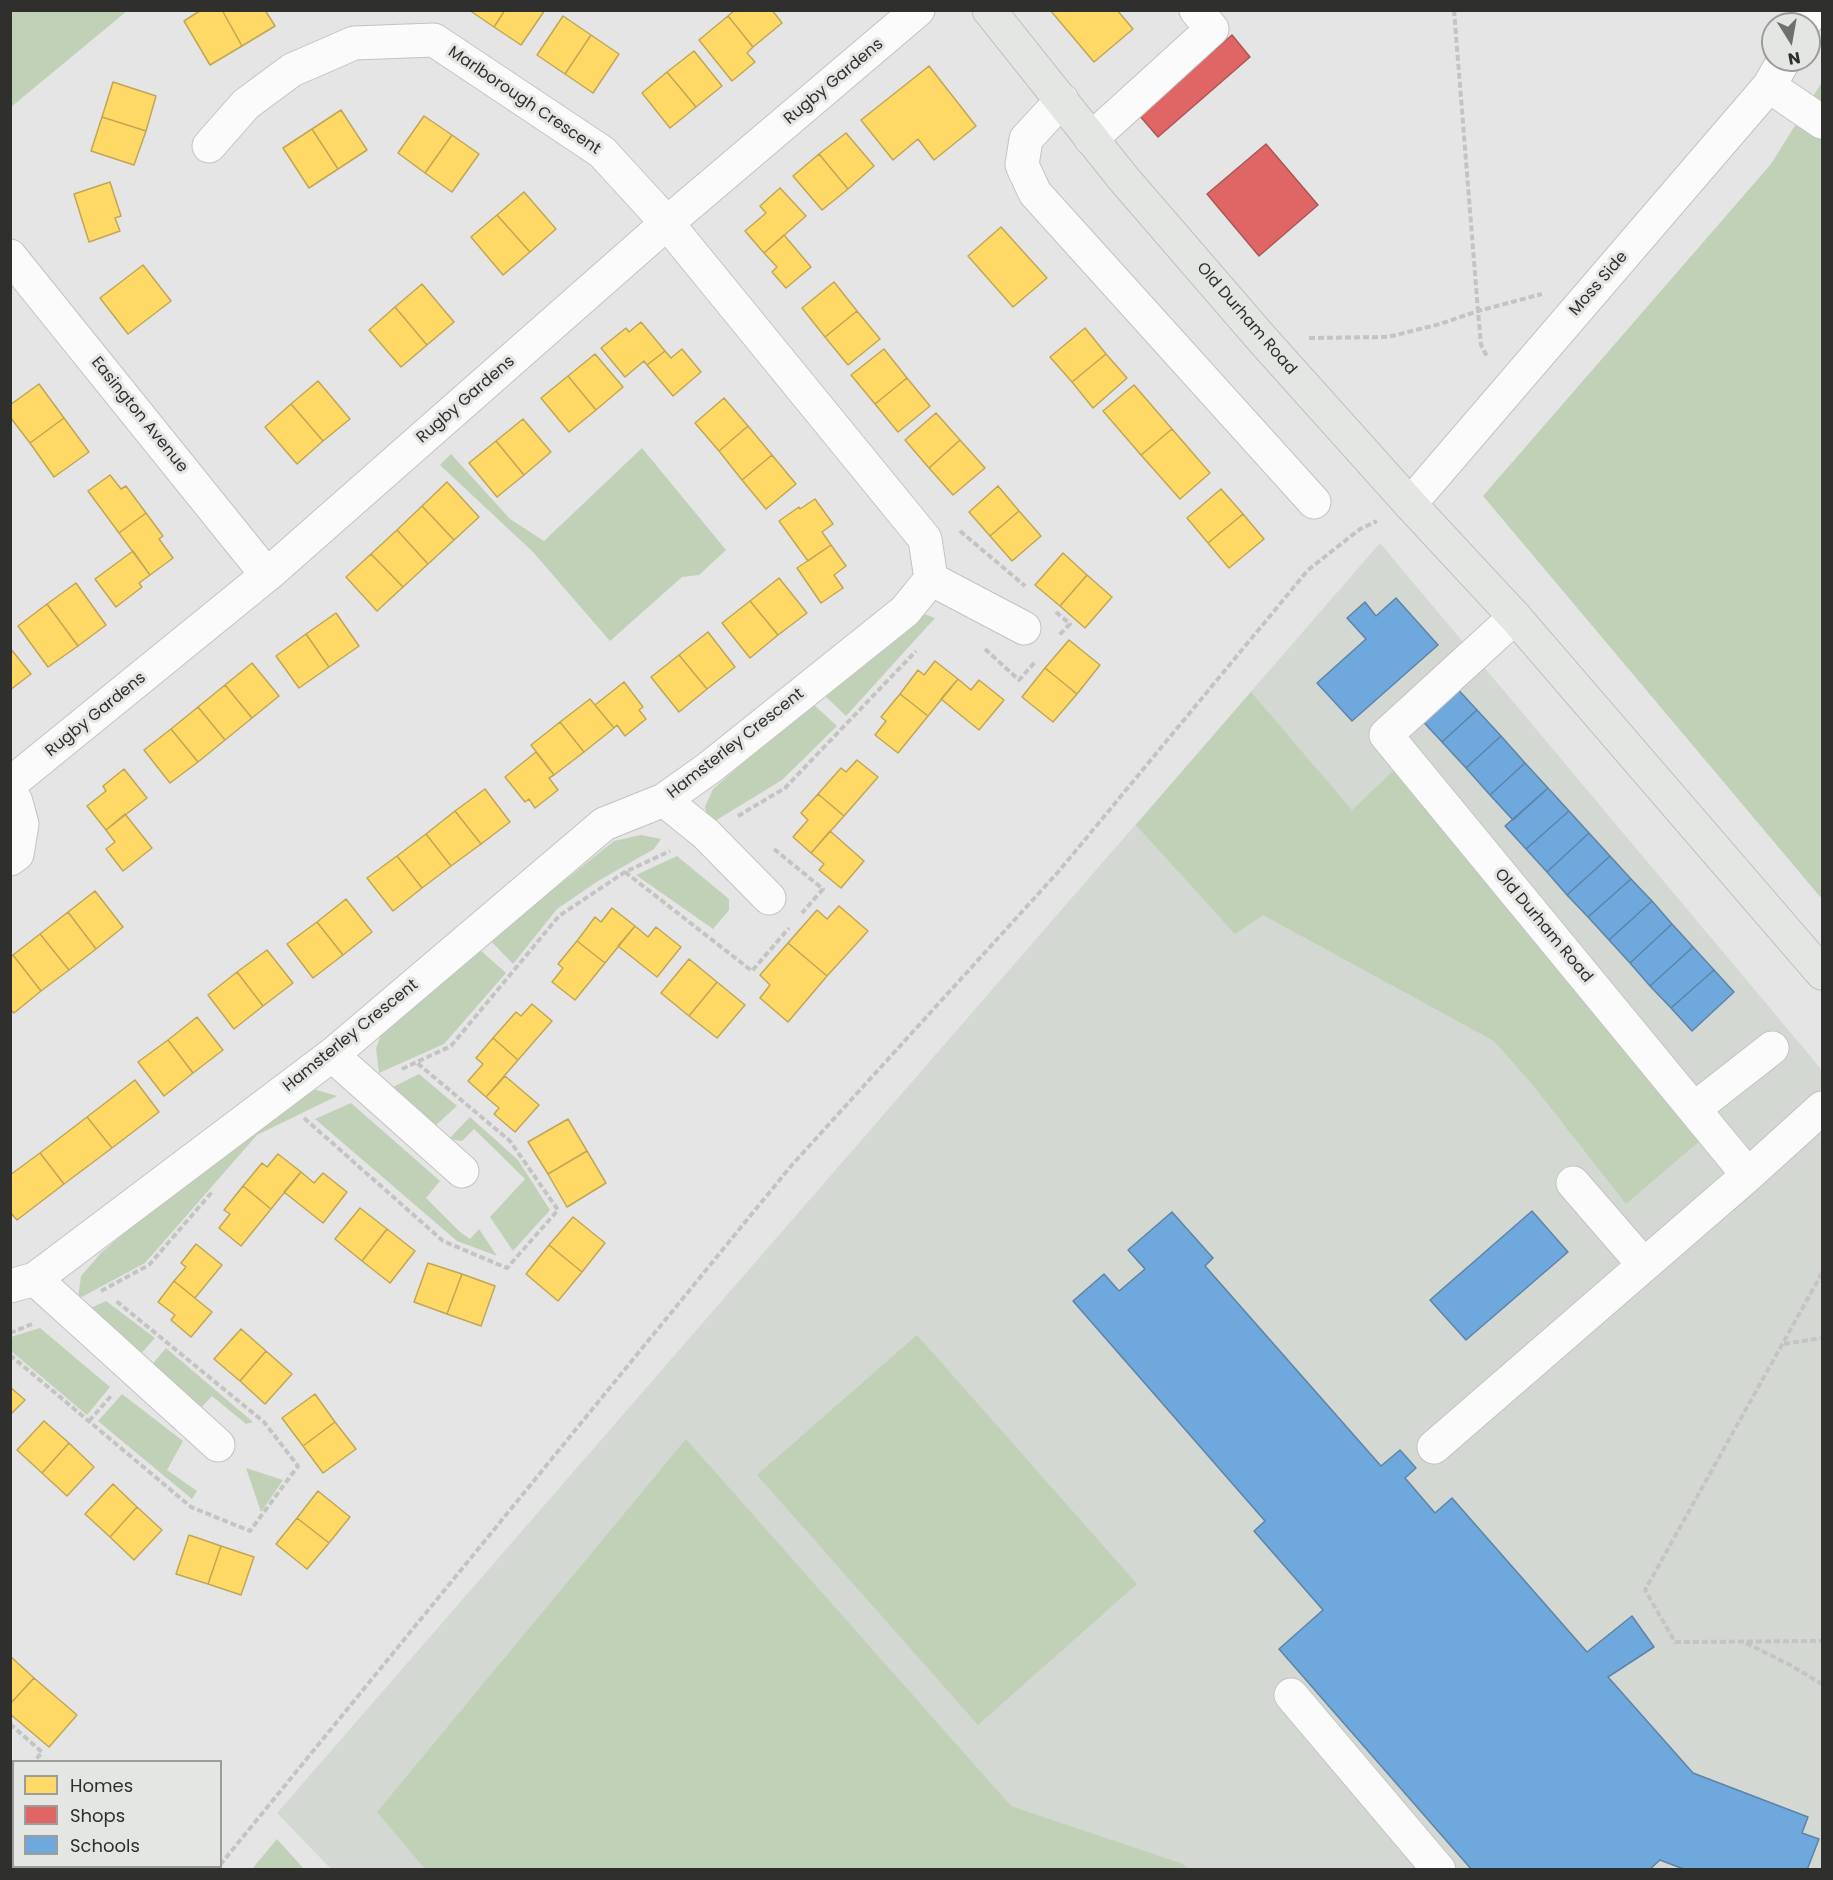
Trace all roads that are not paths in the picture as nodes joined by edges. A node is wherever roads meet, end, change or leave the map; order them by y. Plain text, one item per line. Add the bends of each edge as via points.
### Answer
1 (918, 10) edge
2 (989, 10) edge
3 (1196, 10) edge
4 (1776, 73) edge
5 (1062, 100) junction
6 (1822, 122) edge
7 (1091, 139) junction
8 (209, 146) dead end
9 (667, 223) junction
10 (10, 256) edge
11 (1314, 502) dead end
12 (1410, 504) junction
13 (267, 575) junction
14 (931, 579) junction
15 (1515, 616) junction
16 (1024, 628) dead end
17 (10, 784) edge
18 (10, 790) edge
19 (664, 800) junction
20 (10, 859) edge
21 (769, 898) dead end
22 (1822, 973) edge
23 (1772, 1048) dead end
24 (332, 1055) junction
25 (1694, 1108) junction
26 (1822, 1108) edge
27 (462, 1171) dead end
28 (1748, 1175) junction
29 (1572, 1183) dead end
30 (1644, 1265) junction
31 (23, 1282) edge
32 (218, 1445) dead end
33 (1434, 1447) dead end
34 (1291, 1695) dead end
35 (1439, 1869) edge

1 - 9 street, Rugby Gardens
2 - 5 main road, Old Durham Road
3 - 7 street via 1212,29
4 - 6 street
4 - 12 street, Moss Side
5 - 7 main road, Old Durham Road
5 - 11 street via 1026,139 1022,165 1035,193
7 - 12 main road, Old Durham Road
8 - 9 street, Marlborough Crescent via 246,104 292,70 354,44 434,40 602,152
9 - 13 street, Rugby Gardens
9 - 14 street via 925,539
10 - 13 street, Easington Avenue
12 - 15 main road, Old Durham Road
13 - 17 street, Rugby Gardens
14 - 16 street
14 - 19 street, Hamsterley Crescent via 905,611
15 - 22 main road, Old Durham Road
15 - 25 street, Old Durham Road via 1386,735
18 - 20 street via 22,824 17,854
19 - 21 street via 706,834
19 - 24 street, Hamsterley Crescent via 604,824
23 - 25 street
24 - 27 street
24 - 31 street, Hamsterley Crescent
25 - 28 street, Old Durham Road
26 - 28 street
28 - 30 street
29 - 30 street
30 - 33 street
31 - 32 street via 69,1309
34 - 35 street

